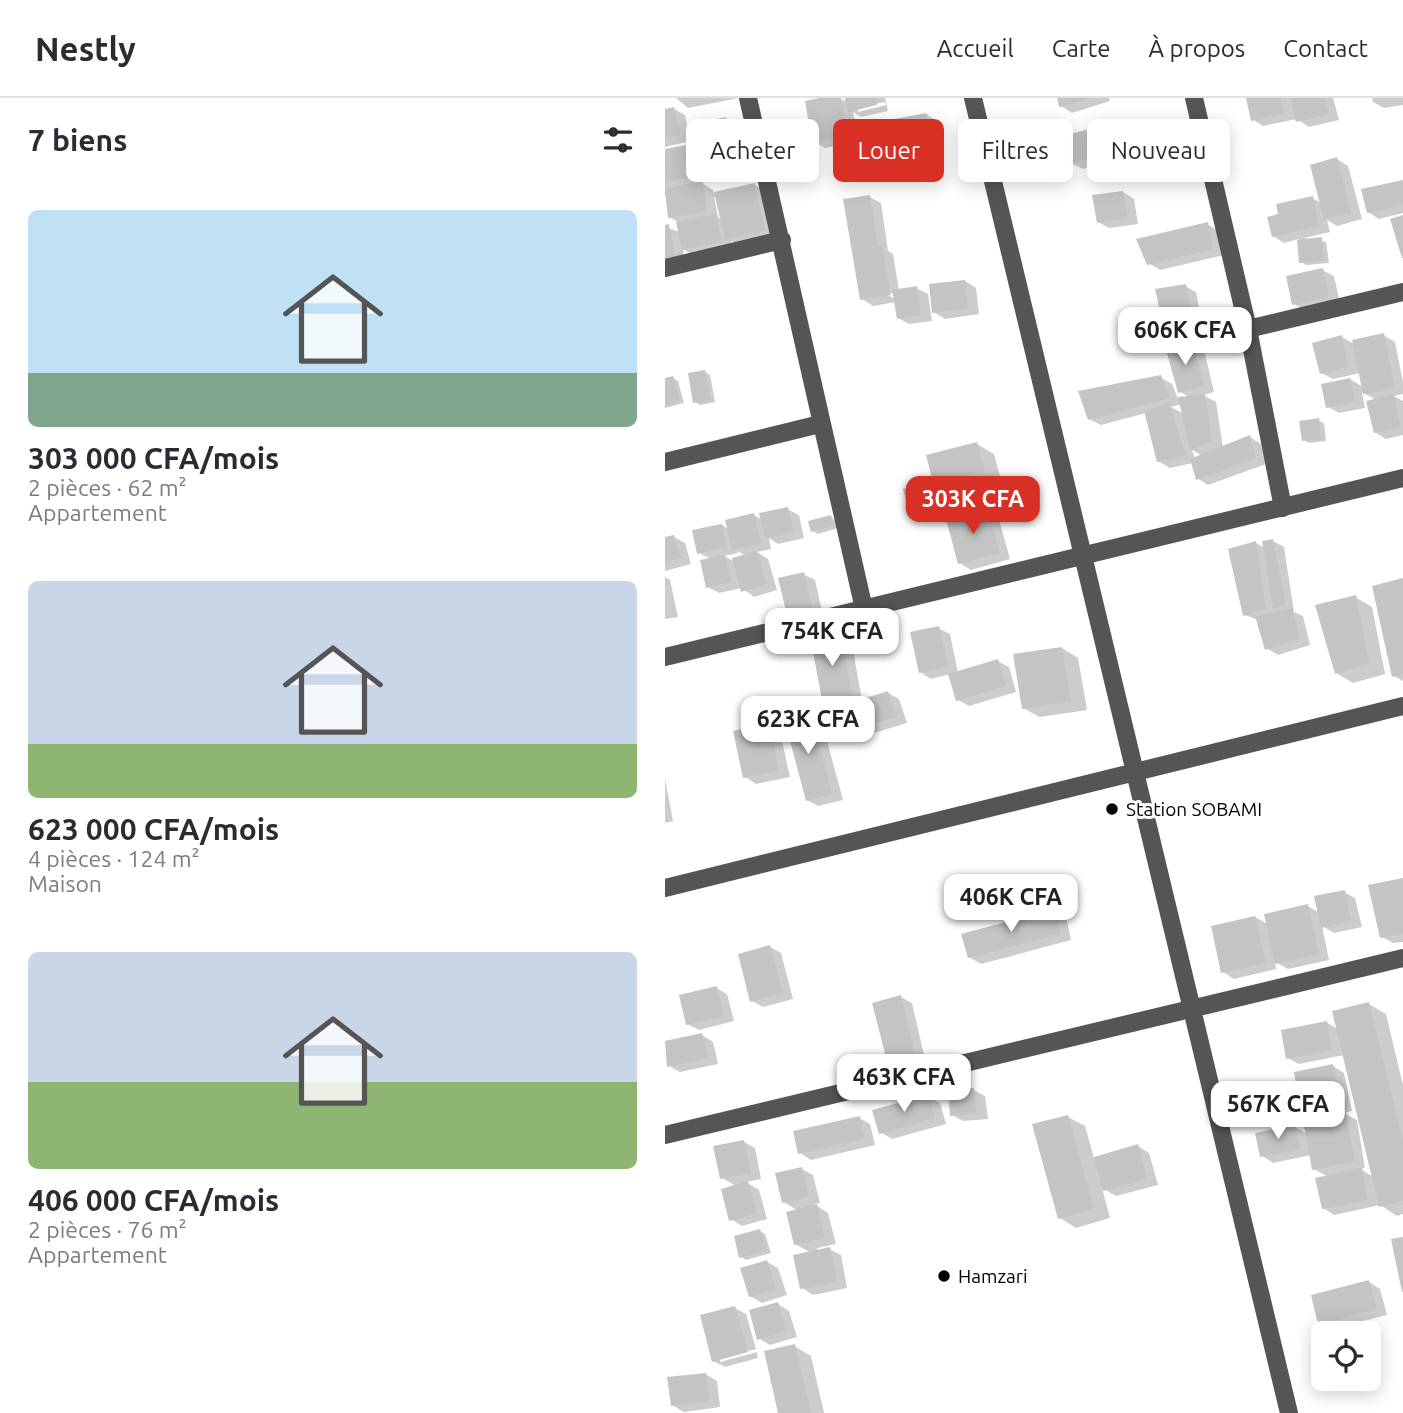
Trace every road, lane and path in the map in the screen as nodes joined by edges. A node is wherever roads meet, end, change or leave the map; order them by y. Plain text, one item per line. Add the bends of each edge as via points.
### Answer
1 (748, 98) edge
2 (973, 98) edge
3 (1194, 98) edge
4 (782, 240) junction
5 (665, 268) edge
6 (1403, 292) edge
7 (1248, 329) junction
8 (820, 424) junction
9 (665, 462) edge
10 (1403, 478) edge
11 (1283, 508) junction
12 (1083, 556) junction
13 (865, 609) junction
14 (665, 657) edge
15 (1403, 706) edge
16 (1135, 770) junction
17 (665, 888) edge
18 (1403, 958) edge
19 (1192, 1011) junction
20 (665, 1135) edge
21 (1289, 1413) edge

1 - 4 street
2 - 12 street
3 - 7 street
4 - 5 street
4 - 8 street
6 - 7 street
7 - 11 street
8 - 9 street
8 - 13 street
10 - 11 street
11 - 12 street
12 - 13 street
12 - 16 street
13 - 14 street
15 - 16 street
16 - 17 street
16 - 19 street
18 - 19 street
19 - 20 street
19 - 21 street

